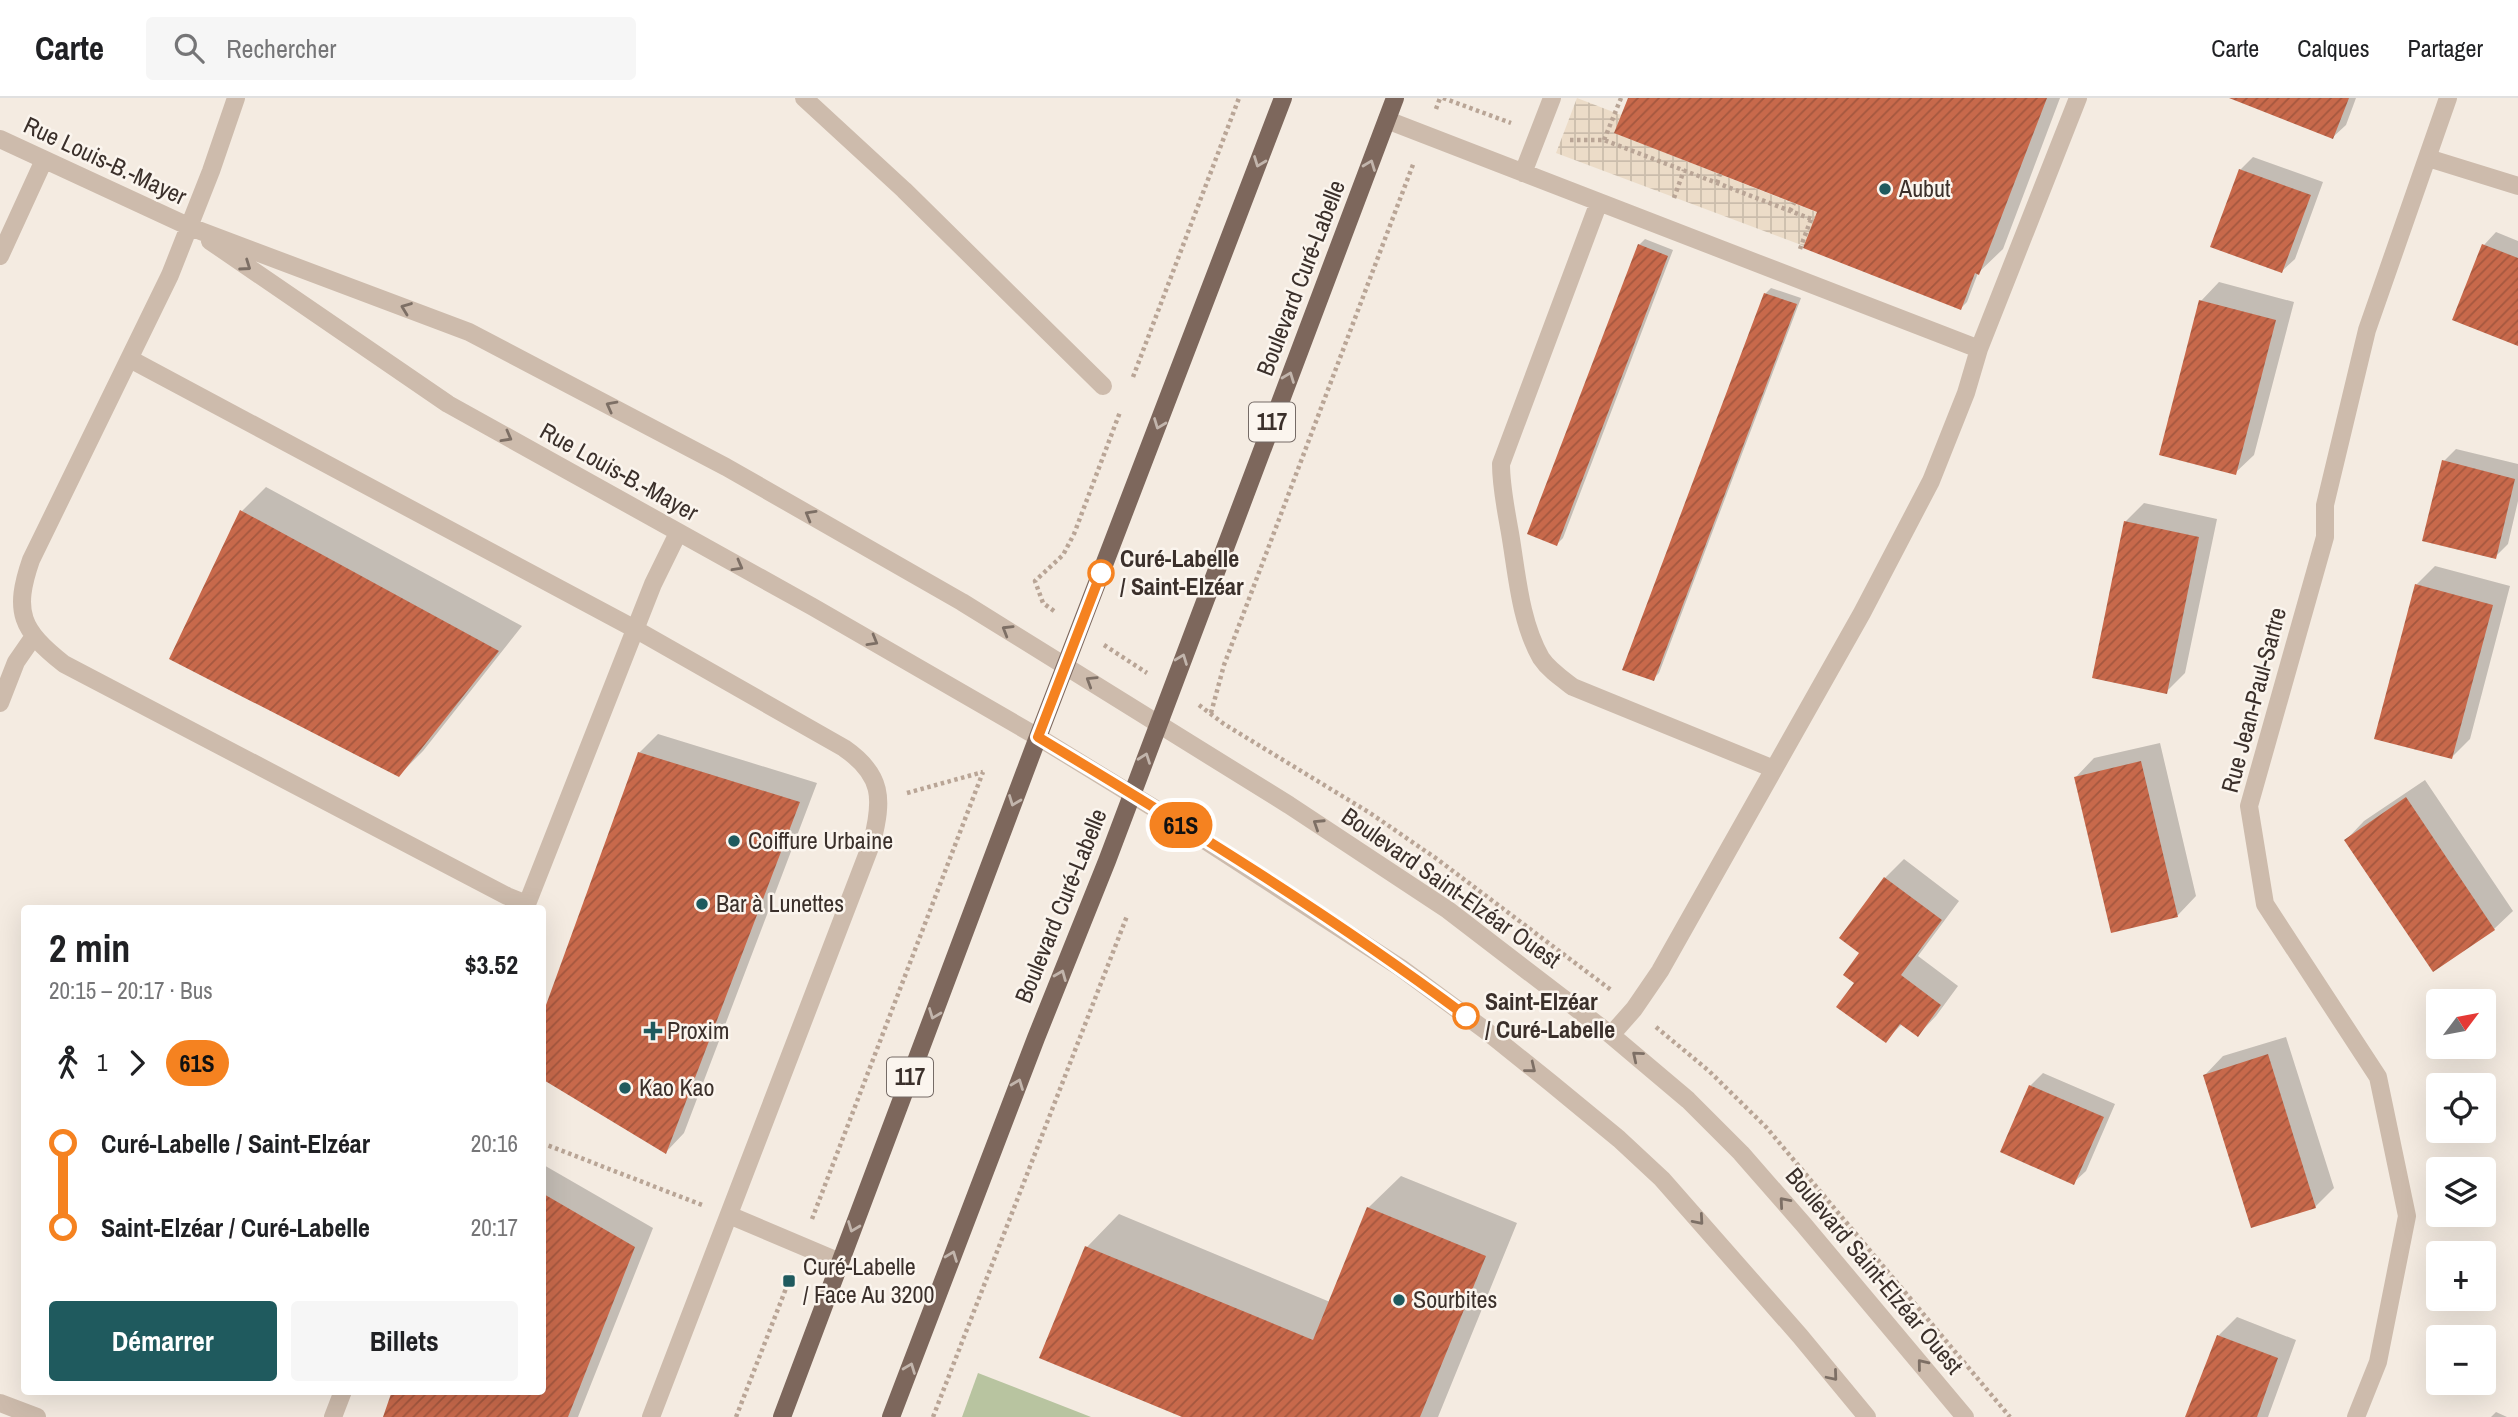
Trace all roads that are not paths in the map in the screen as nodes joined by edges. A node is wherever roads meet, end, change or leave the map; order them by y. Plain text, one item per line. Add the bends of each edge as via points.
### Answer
1 (236, 98) edge
2 (804, 98) edge
3 (1283, 98) edge
4 (1395, 98) edge
5 (1552, 98) edge
6 (2078, 98) edge
7 (2448, 98) edge
8 (1387, 121) junction
9 (0, 139) edge
10 (2428, 158) junction
11 (44, 160) junction
12 (1522, 173) junction
13 (2518, 186) edge
14 (1599, 202) junction
15 (190, 227) junction
16 (0, 256) edge
17 (1979, 349) junction
18 (130, 359) junction
19 (1102, 386) dead end
20 (678, 533) junction
21 (635, 629) junction
22 (34, 636) junction
23 (1065, 665) junction
24 (0, 703) edge
25 (1158, 722) junction
26 (1038, 737) junction
27 (1774, 769) junction
28 (1132, 794) junction
29 (525, 905) edge
30 (527, 905) edge
31 (1611, 1035) junction
32 (729, 1215) junction
33 (840, 1262) junction
34 (341, 1395) edge
35 (0, 1403) edge
36 (37, 1417) edge
37 (333, 1417) edge
38 (651, 1417) edge
39 (782, 1417) edge
40 (891, 1417) edge
41 (1867, 1417) edge
42 (1965, 1417) edge
43 (2356, 1417) edge

1 - 15 street
2 - 19 street via 1008,290
3 -> 23 main road, 117
4 - 8 main road, Boulevard Curé-Labelle / 117
5 - 12 street
6 - 17 street
7 - 10 street, Rue Jean-Paul-Sartre
8 - 12 street
25 -> 8 main road, Boulevard Curé-Labelle / 117
9 - 11 street, Rue Louis-B.-Mayer
10 - 13 street
10 - 43 street, Rue Jean-Paul-Sartre via 2367,330 2325,505 2325,537 2249,806 2265,904 2378,1077 2407,1216 2378,1362
11 - 15 street, Rue Louis-B.-Mayer
11 - 16 street
12 - 14 street
14 - 17 street
14 - 27 street via 1501,464 1529,631 1543,661 1573,687
15 - 18 street
15 -> 20 street, Rue Louis-B.-Mayer via 448,404
23 -> 15 street, Rue Louis-B.-Mayer via 726,467 470,332
17 - 27 street via 1931,481
18 - 21 street
18 - 22 street via 21,587 23,613
20 - 21 street
20 -> 26 street, Rue Louis-B.-Mayer
21 - 30 street
21 - 32 street via 844,748 861,760 878,787 878,820 872,842
22 - 24 street via 16,662
22 - 29 street via 64,664
25 -> 23 street, Boulevard Saint-Elzéar Ouest
23 - 26 main road, 117
28 -> 25 main road, Boulevard Curé-Labelle / 117
31 -> 25 street, Boulevard Saint-Elzéar Ouest via 1448,910
26 - 28 street
26 -> 33 main road, 117
27 - 31 street via 1660,971
40 -> 28 main road, Boulevard Curé-Labelle / 117
28 -> 41 street via 1401,968 1619,1139 1689,1208
42 -> 31 street, Boulevard Saint-Elzéar Ouest via 1741,1153 1688,1100
32 - 33 street
32 - 38 street
33 - 39 main road, 117
34 - 37 street
35 - 36 street

